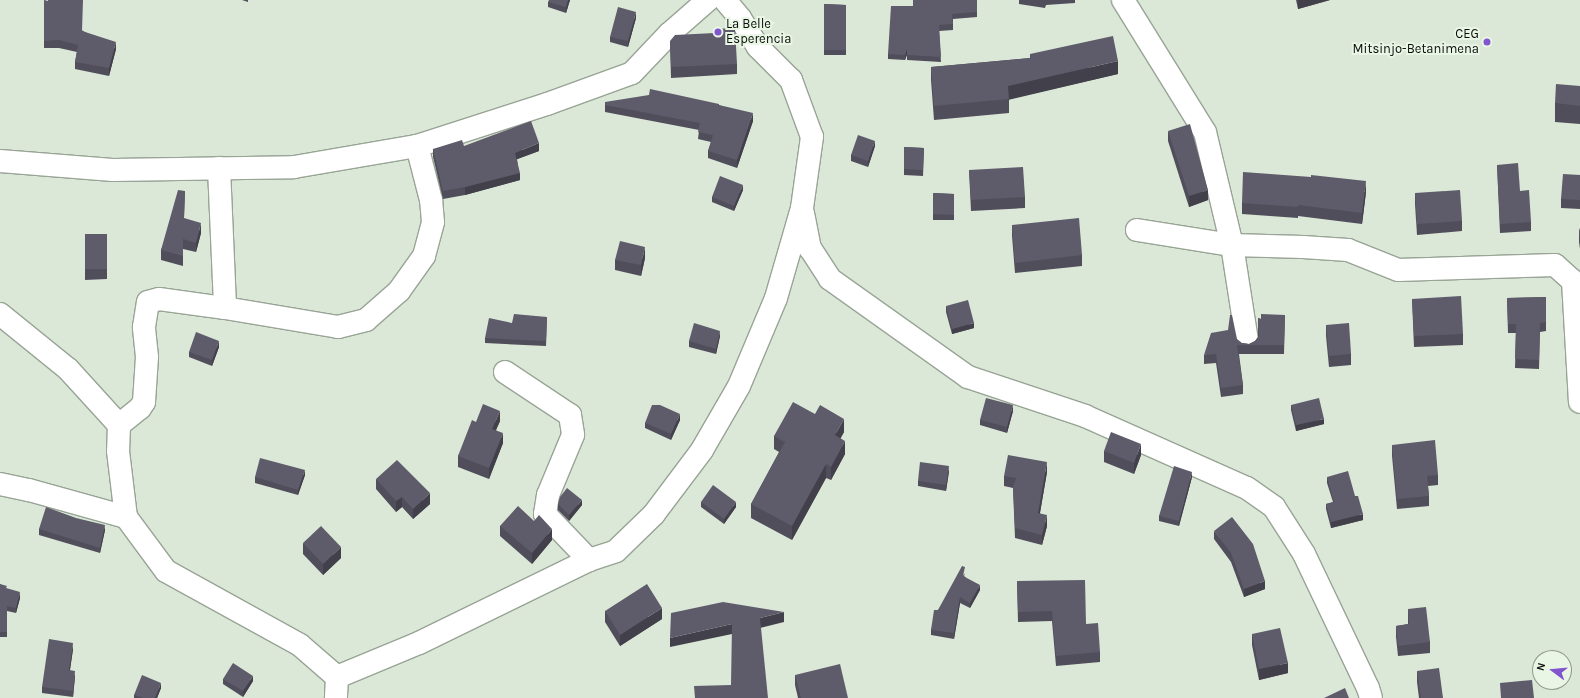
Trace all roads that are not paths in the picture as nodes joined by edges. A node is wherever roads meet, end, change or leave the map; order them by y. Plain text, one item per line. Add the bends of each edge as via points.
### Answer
1 (708, 0) edge
2 (725, 0) edge
3 (1123, 0) edge
4 (417, 146) junction
5 (0, 161) edge
6 (219, 168) junction
7 (802, 208) junction
8 (1137, 230) dead end
9 (1232, 245) junction
10 (225, 308) junction
11 (0, 314) edge
12 (1247, 341) dead end
13 (505, 372) dead end
14 (1580, 402) edge
15 (119, 425) junction
16 (0, 484) edge
17 (126, 517) junction
18 (589, 560) junction
19 (337, 677) junction
20 (336, 698) edge
21 (1370, 698) edge

1 - 4 street via 669,34 632,73 547,104
2 - 7 street via 758,47 792,80 812,137
3 - 9 street via 1205,132
4 - 6 street via 294,167
4 - 10 street via 431,200 433,222 424,256 399,291 366,320 338,327
5 - 6 street via 113,170
6 - 10 street
7 - 18 street via 776,298 739,386 702,450 654,514 616,551
7 - 21 street via 810,248 830,279 968,377 1085,416 1247,488 1274,507 1304,554 1368,688
8 - 9 street
9 - 12 street
9 - 14 street via 1348,250 1398,270 1555,266 1573,281
10 - 15 street via 159,299 148,302 144,327 148,357 144,402
11 - 15 street via 68,369
13 - 18 street via 570,415 573,435 548,495 545,514
15 - 17 street via 118,451
16 - 17 street
17 - 19 street via 166,572 300,646
18 - 19 street via 419,643
19 - 20 street

